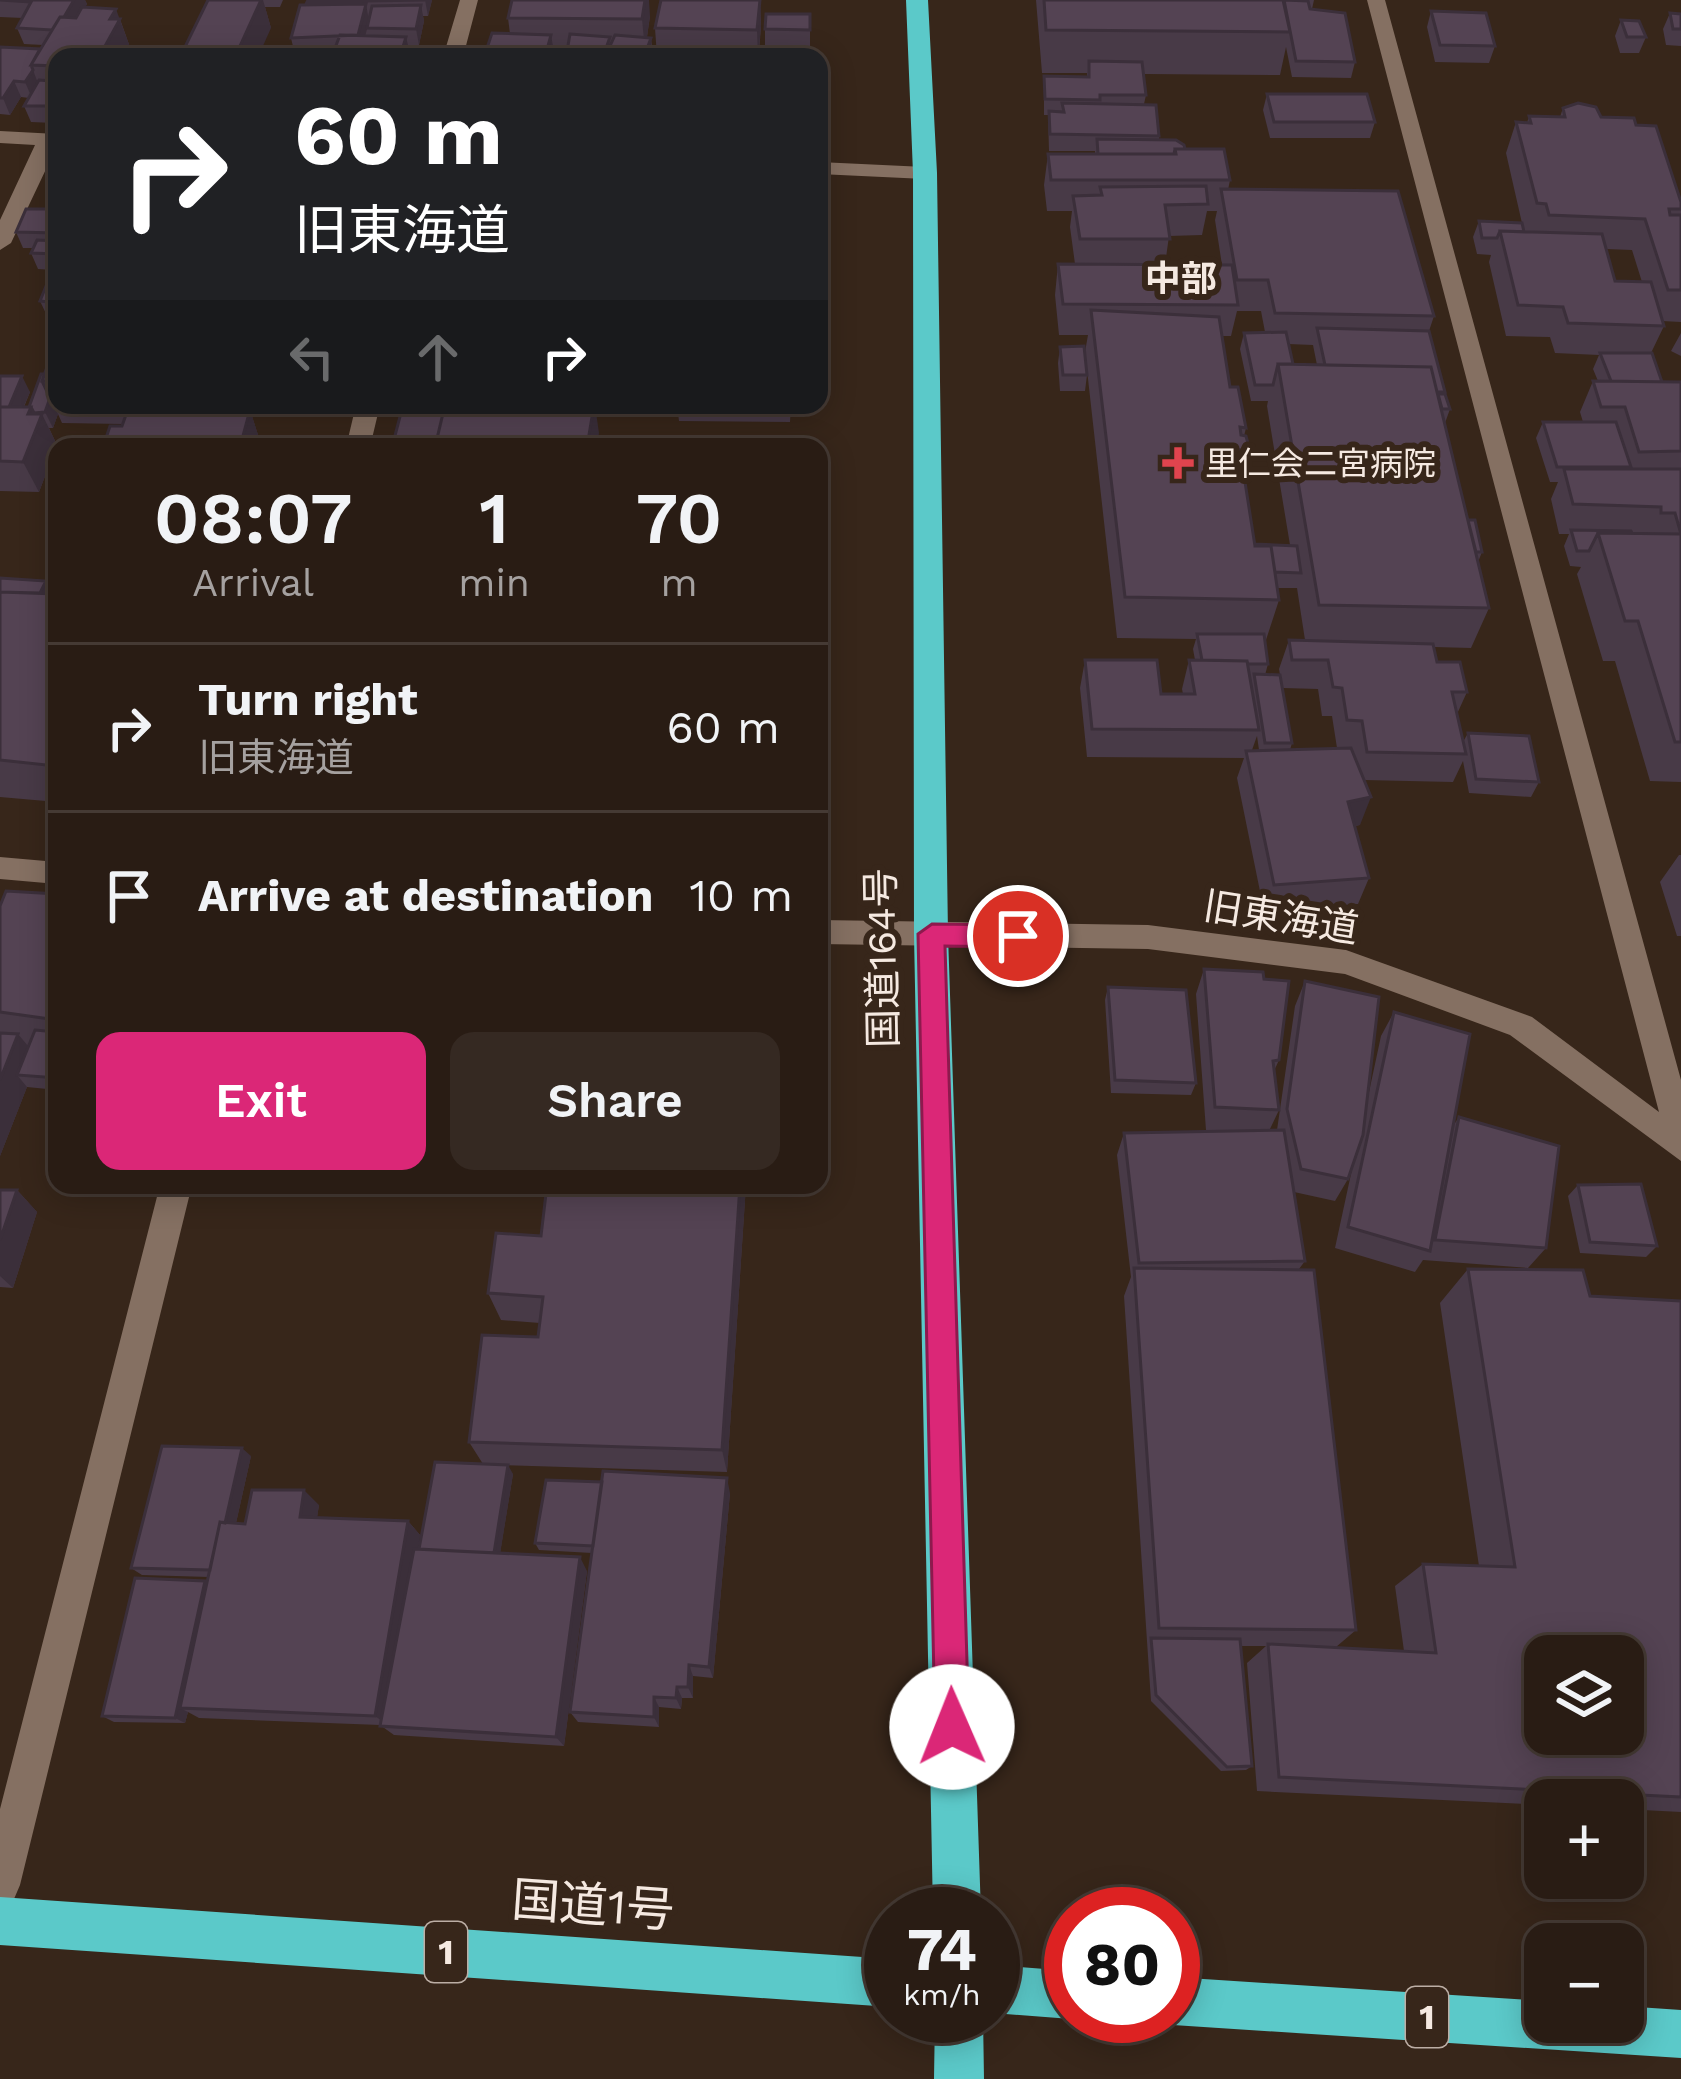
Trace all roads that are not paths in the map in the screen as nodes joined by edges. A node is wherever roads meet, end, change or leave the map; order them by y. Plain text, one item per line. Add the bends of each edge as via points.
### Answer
1 (469, 0) edge
2 (917, 0) edge
3 (1376, 0) edge
4 (456, 48) edge
5 (0, 137) edge
6 (48, 140) edge
7 (48, 148) edge
8 (828, 168) edge
9 (926, 173) junction
10 (0, 243) edge
11 (0, 868) edge
12 (48, 872) edge
13 (828, 932) edge
14 (932, 934) junction
15 (1681, 1136) edge
16 (1681, 1147) edge
17 (174, 1194) edge
18 (0, 1886) edge
19 (956, 1887) edge
20 (0, 1921) edge
21 (864, 1981) edge
22 (1200, 2003) edge
23 (1681, 2034) edge
24 (959, 2043) edge
25 (959, 2079) edge

1 - 4 street
2 - 9 highway, 国道164号
3 - 15 street
5 - 6 street
7 - 10 street
8 - 9 street
9 - 14 highway, 国道164号
11 - 12 street
13 - 14 street, 旧東海道
14 - 16 street, 旧東海道 via 1148,937 1346,962 1521,1026
14 - 19 highway, 国道164号
17 - 18 street
20 - 21 highway, 国道1号 / 1
22 - 23 highway, 1
24 - 25 highway

